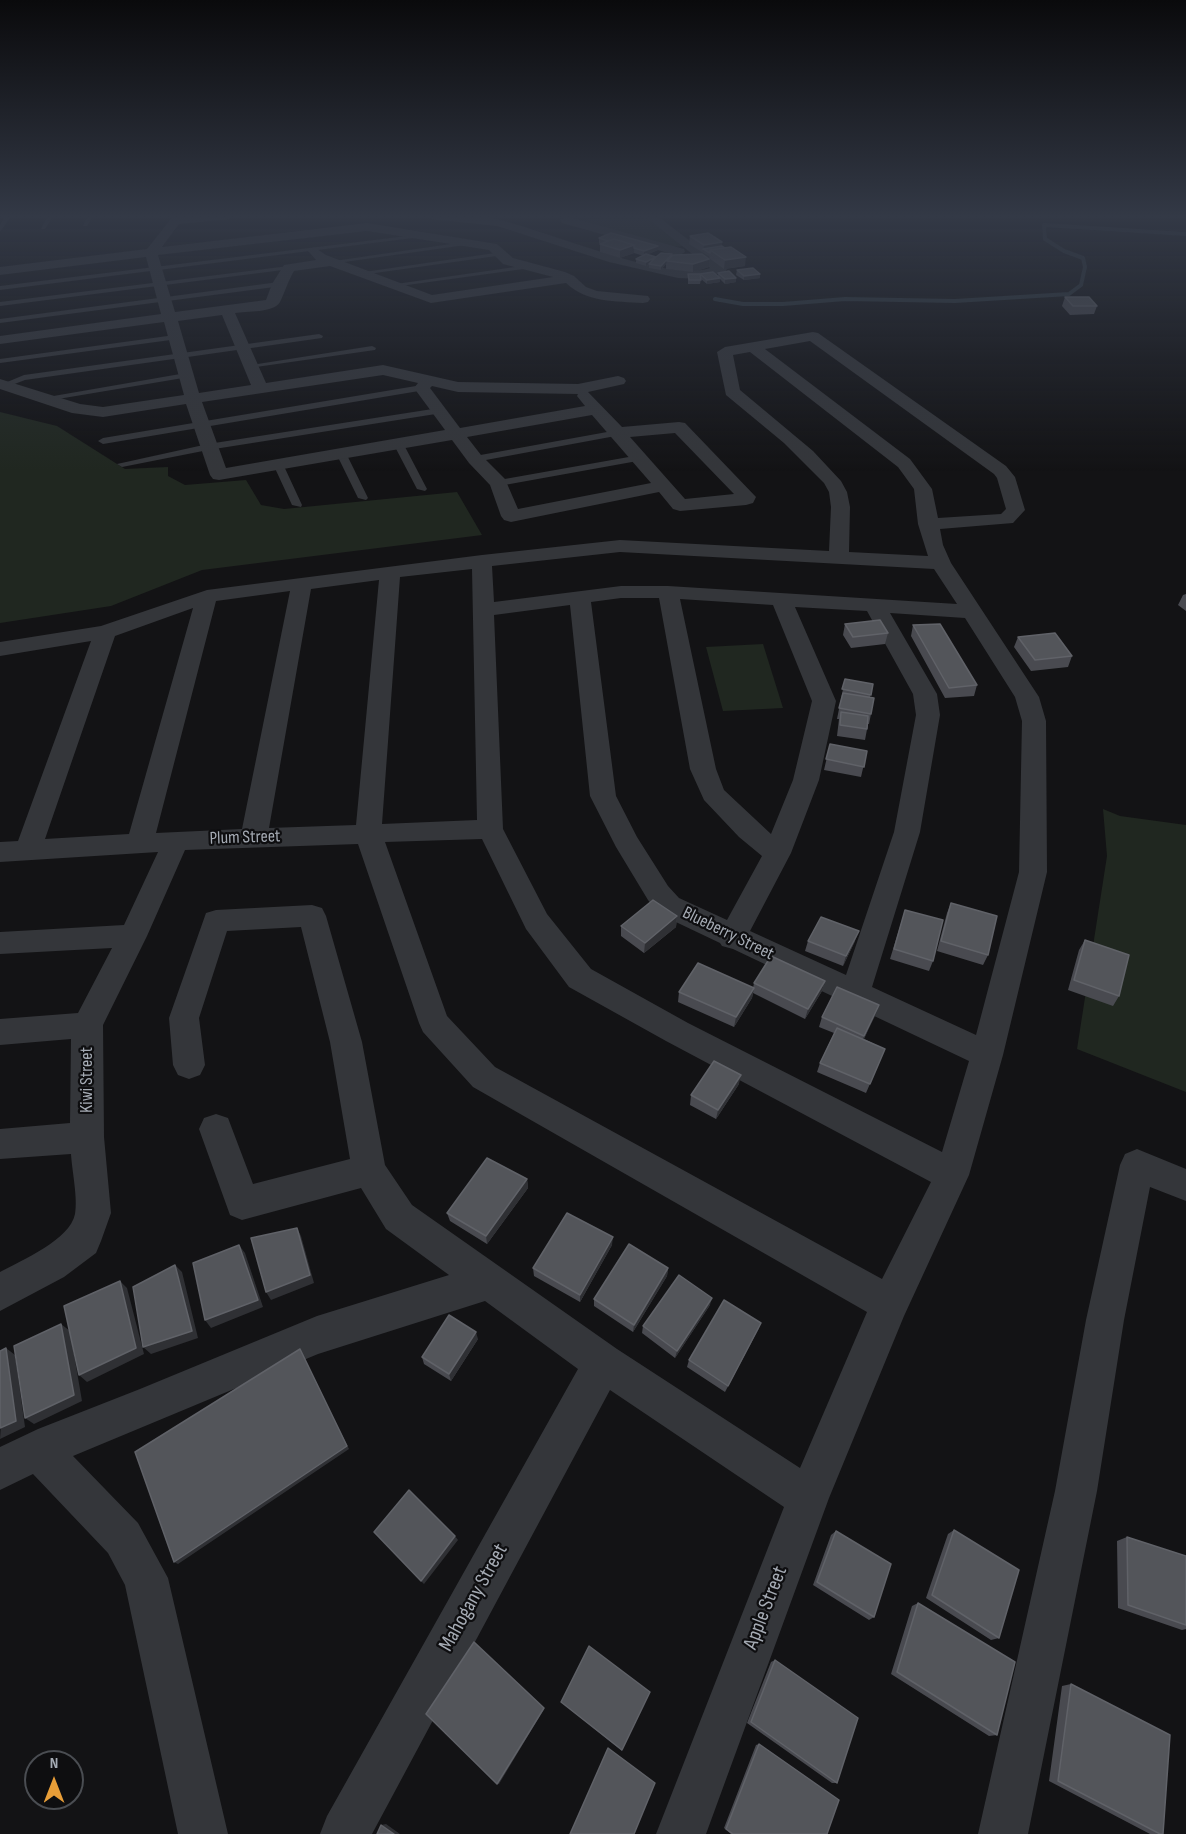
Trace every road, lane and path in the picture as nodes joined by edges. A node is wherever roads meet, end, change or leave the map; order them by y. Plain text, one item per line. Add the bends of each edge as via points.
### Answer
1 (19, 301) edge
2 (154, 301) edge
3 (166, 301) edge
4 (273, 301) edge
5 (0, 304) edge
6 (227, 310) junction
7 (170, 318) junction
8 (0, 321) edge
9 (319, 336) dead end
10 (175, 337) junction
11 (0, 340) edge
12 (241, 347) junction
13 (753, 347) junction
14 (372, 348) dead end
15 (181, 356) junction
16 (0, 361) edge
17 (249, 366) junction
18 (186, 375) junction
19 (618, 381) dead end
20 (425, 384) junction
21 (2, 385) edge
22 (261, 389) junction
23 (578, 389) junction
24 (46, 398) junction
25 (194, 399) junction
26 (597, 409) junction
27 (439, 411) junction
28 (200, 423) junction
29 (456, 433) junction
30 (618, 433) junction
31 (103, 441) dead end
32 (398, 443) junction
33 (208, 447) junction
34 (341, 453) junction
35 (640, 458) junction
36 (475, 459) junction
37 (122, 464) dead end
38 (278, 464) junction
39 (499, 483) junction
40 (663, 486) junction
41 (422, 489) dead end
42 (363, 498) dead end
43 (297, 505) dead end
44 (928, 524) junction
45 (839, 556) junction
46 (482, 561) junction
47 (941, 563) junction
48 (390, 572) junction
49 (302, 583) junction
50 (668, 592) junction
51 (207, 596) junction
52 (580, 598) junction
53 (782, 601) junction
54 (875, 606) junction
55 (482, 610) junction
56 (974, 612) junction
57 (105, 632) junction
58 (0, 650) edge
59 (490, 829) junction
60 (368, 833) junction
61 (254, 838) junction
62 (176, 841) junction
63 (140, 843) junction
64 (28, 850) junction
65 (0, 852) edge
66 (777, 853) junction
67 (133, 936) junction
68 (732, 938) junction
69 (0, 943) edge
70 (855, 993) junction
71 (87, 1025) junction
72 (0, 1032) edge
73 (987, 1055) junction
74 (189, 1065) dead end
75 (216, 1129) dead end
76 (87, 1137) junction
77 (0, 1144) edge
78 (369, 1170) junction
79 (952, 1175) junction
80 (1186, 1185) edge
81 (488, 1281) junction
82 (0, 1292) edge
83 (890, 1304) junction
84 (603, 1363) junction
85 (38, 1449) junction
86 (0, 1469) edge
87 (808, 1498) junction
88 (203, 1834) edge
89 (345, 1834) edge
90 (681, 1834) edge
91 (1003, 1834) edge

1 - 5 lane
2 - 8 lane
3 - 7 street
4 - 6 street
6 - 7 street
6 - 12 street
7 - 10 street
7 - 11 street
9 - 12 lane
10 - 15 street
10 - 16 lane
12 - 15 lane
12 - 17 street
13 - 44 street, Apple Street via 904,463 923,489
13 - 44 street via 813,336 1006,477 1016,510 1006,519
13 - 45 street via 725,352 732,392 826,471 838,492
14 - 17 lane
15 - 18 street
15 - 21 lane via 24,378
17 - 22 street
18 - 24 lane
18 - 25 street
19 - 23 street
20 - 22 street via 382,370
20 - 23 street
20 - 27 street
20 - 28 lane
21 - 24 street
22 - 25 street
23 - 26 street
24 - 25 street via 95,412
25 - 28 street
26 - 29 street
26 - 30 street
27 - 29 street
27 - 33 lane
28 - 31 lane
28 - 33 street
29 - 32 street
29 - 36 street
30 - 35 street
30 - 36 lane
30 - 40 street via 679,427 747,497 680,505
32 - 34 street
32 - 41 lane
33 - 37 lane
33 - 38 street via 219,475
34 - 38 street
34 - 42 lane
35 - 39 lane
35 - 40 street
36 - 39 street
38 - 43 lane
39 - 40 street via 511,516
44 - 47 street, Apple Street
45 - 46 street via 698,539
45 - 47 street
46 - 48 street
46 - 55 street
47 - 56 street, Apple Street
48 - 49 street
48 - 60 street
49 - 51 street
49 - 61 street
50 - 52 street via 621,592
50 - 53 street
50 - 66 street via 703,769 713,794 747,830
51 - 57 street
51 - 63 street
52 - 55 street
52 - 68 street, Blueberry Street via 603,796 625,840 669,906
53 - 54 street
53 - 66 street via 824,701 806,780
54 - 56 street
54 - 70 street via 925,694 928,715 907,832
55 - 59 street
56 - 73 street, Apple Street via 1027,697 1034,721 1033,872
57 - 58 street
57 - 64 street
59 - 60 street, Plum Street
59 - 79 street via 536,921 580,978
60 - 61 street, Plum Street
60 - 83 street via 434,1023 484,1077
61 - 62 street, Plum Street
62 - 63 street, Plum Street
62 - 67 street, Kiwi Street
63 - 64 street, Plum Street
64 - 65 street, Plum Street
66 - 68 street
67 - 69 street
67 - 71 street, Kiwi Street
68 - 70 street, Blueberry Street
70 - 73 street, Blueberry Street
71 - 72 street
71 - 76 street, Kiwi Street
73 - 79 street, Apple Street
74 - 78 street via 184,1018 216,921 312,916 346,1042
75 - 78 street via 242,1203
76 - 77 street
76 - 82 street, Kiwi Street via 93,1213 83,1241
78 - 81 street via 399,1216
79 - 83 street, Apple Street
80 - 91 street via 1137,1165 1076,1491
81 - 84 street
81 - 85 street via 317,1335
83 - 87 street, Apple Street
84 - 87 street
84 - 89 street, Mahogany Street
85 - 86 street
85 - 88 street via 123,1538 146,1578
87 - 90 street, Apple Street

